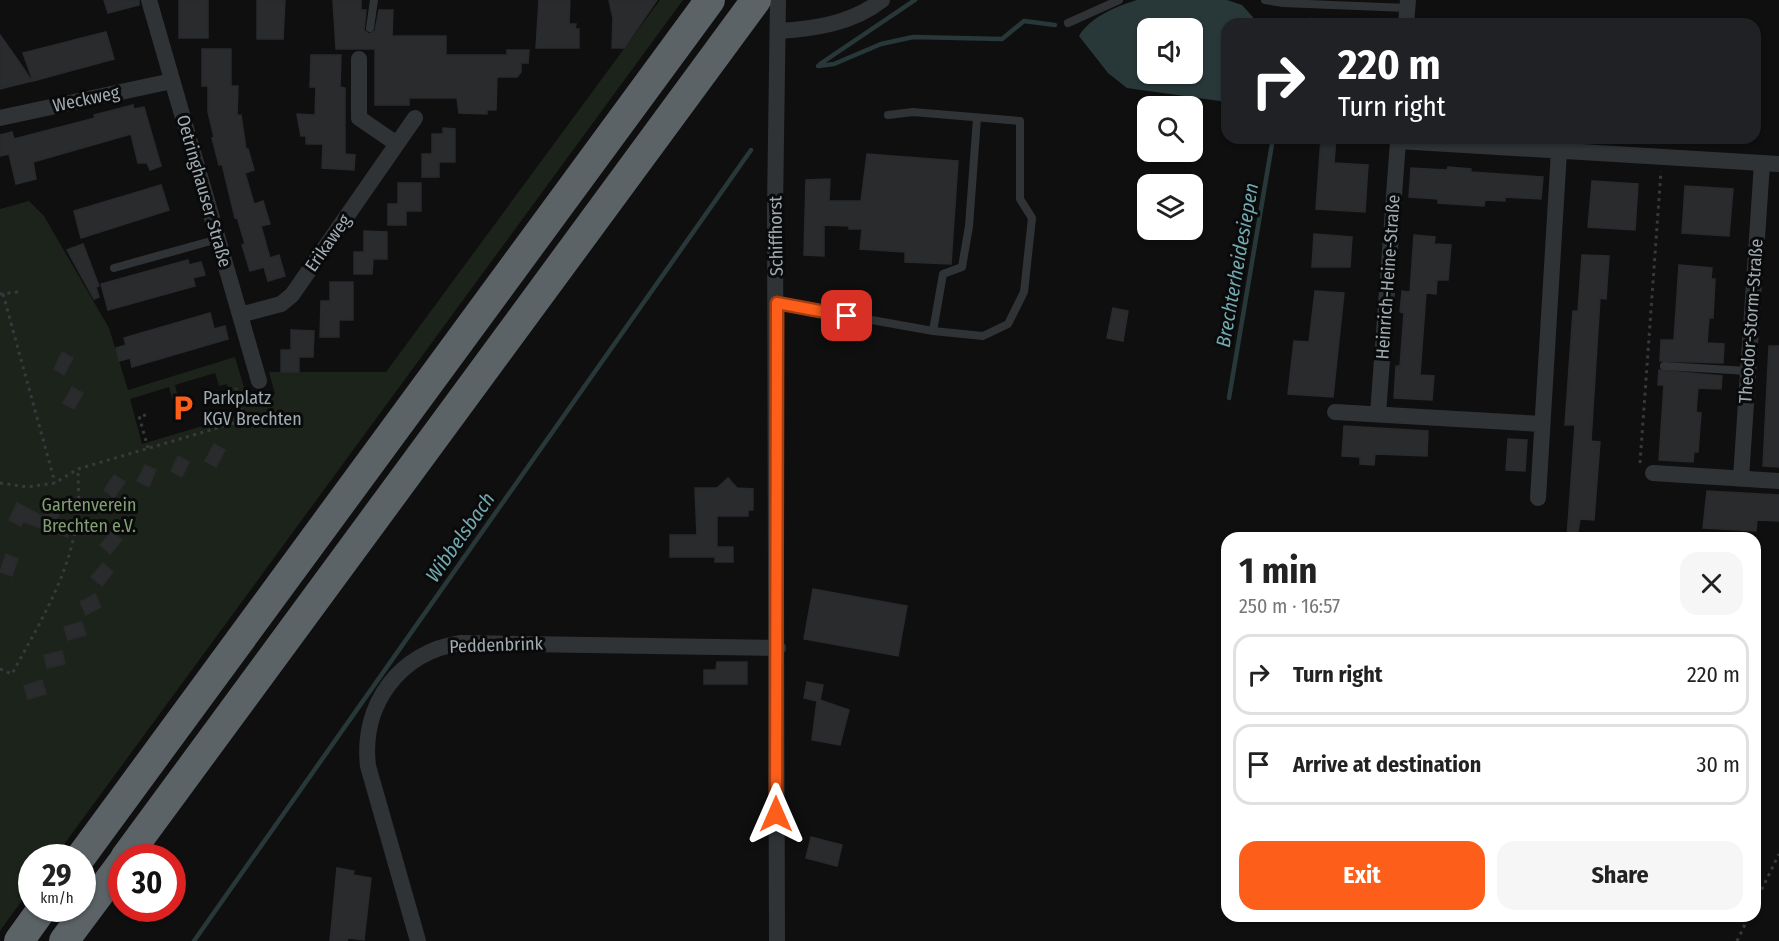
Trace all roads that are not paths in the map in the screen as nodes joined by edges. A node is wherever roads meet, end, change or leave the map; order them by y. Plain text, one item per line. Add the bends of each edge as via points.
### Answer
1 (149, 0) edge
2 (374, 0) edge
3 (710, 0) edge
4 (756, 0) edge
5 (778, 0) edge
6 (882, 0) edge
7 (1119, 0) edge
8 (1265, 0) edge
9 (1407, 11) edge
10 (1068, 23) dead end
11 (370, 28) dead end
12 (778, 31) junction
13 (359, 59) dead end
14 (172, 81) junction
15 (888, 115) dead end
16 (0, 118) edge
17 (415, 118) dead end
18 (976, 118) junction
19 (397, 144) junction
20 (1398, 144) edge
21 (1457, 144) edge
22 (1559, 151) junction
23 (1762, 163) junction
24 (1779, 164) edge
25 (218, 239) junction
26 (114, 268) dead end
27 (777, 303) junction
28 (240, 315) junction
29 (933, 331) junction
30 (1664, 366) dead end
31 (1748, 371) junction
32 (259, 381) dead end
33 (1335, 411) dead end
34 (1378, 414) junction
35 (1542, 424) junction
36 (1653, 473) road end
37 (1741, 478) junction
38 (1779, 481) edge
39 (1538, 498) dead end
40 (778, 648) junction
41 (90, 844) edge
42 (135, 844) edge
43 (108, 882) edge
44 (33, 922) edge
45 (19, 941) edge
46 (64, 941) edge
47 (418, 941) edge
48 (777, 941) edge

1 - 14 street, Oetringhauser Straße
2 - 11 lane
3 - 41 highway
4 - 42 highway
5 - 12 street, Schiffhorst
6 - 12 street via 858,15 800,30
7 - 10 lane
8 - 9 lane
12 - 27 street, Schiffhorst
13 - 19 street via 359,118
14 - 16 street, Weckweg
14 - 25 street, Oetringhauser Straße
15 - 18 lane via 913,112
17 - 19 street, Erikaweg
18 - 29 lane via 969,226 962,267 943,274
18 - 29 lane via 1020,121 1020,200 1032,218 1024,292 1008,324 983,336
19 - 28 street, Erikaweg via 292,295 280,304
20 - 34 street, Heinrich-Heine-Straße
21 - 22 street
22 - 23 street
22 - 35 street
23 - 24 street
23 - 31 street, Theodor-Storm-Straße
25 - 26 lane
25 - 28 street, Oetringhauser Straße
27 - 29 lane
27 - 40 street, Schiffhorst
28 - 32 street, Oetringhauser Straße
30 - 31 lane
31 - 37 street, Theodor-Storm-Straße
33 - 34 street
34 - 35 street
35 - 39 street
36 - 37 street
37 - 38 street
40 - 47 street, Peddenbrink via 460,643 445,645 408,664 377,702 366,746 368,766
40 - 48 street, Schiffhorst
43 - 46 highway
44 - 45 highway

